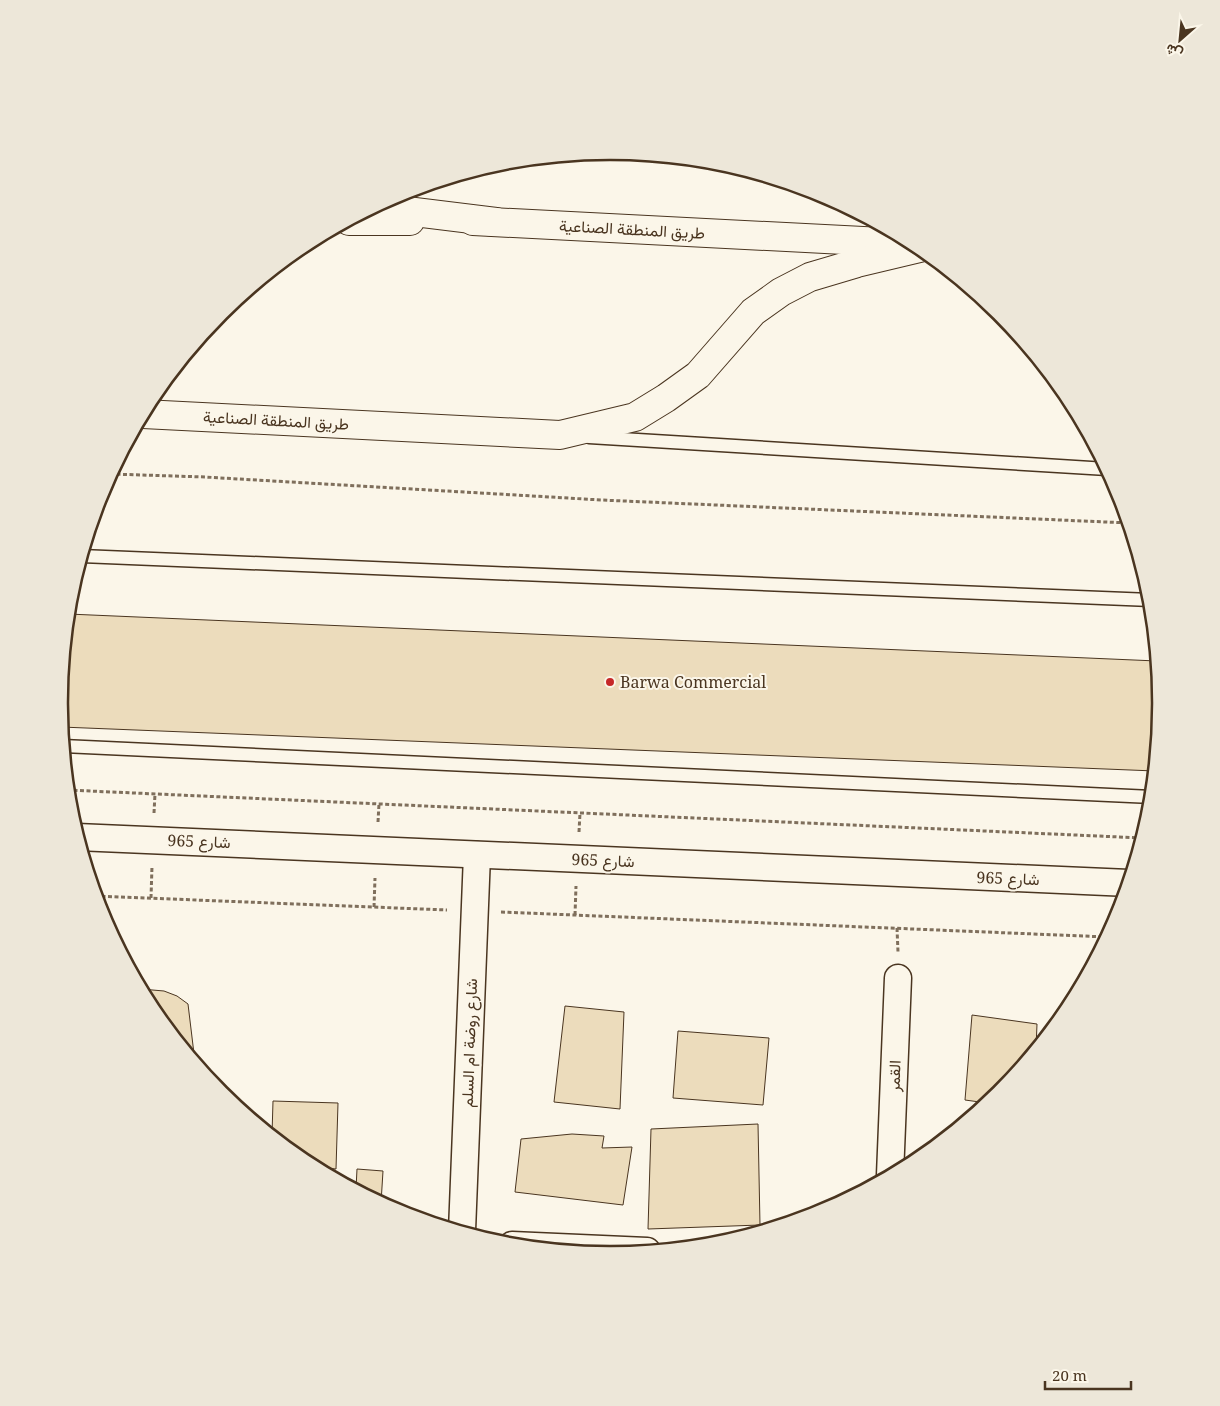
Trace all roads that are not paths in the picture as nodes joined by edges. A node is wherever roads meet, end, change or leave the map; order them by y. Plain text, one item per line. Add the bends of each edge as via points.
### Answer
1 (387, 209) edge
2 (361, 221) edge
3 (496, 222) junction
4 (897, 243) edge
5 (909, 251) edge
6 (151, 414) edge
7 (560, 435) junction
8 (1099, 469) edge
9 (88, 556) edge
10 (1142, 600) edge
11 (70, 746) edge
12 (1144, 797) edge
13 (85, 837) edge
14 (477, 855) junction
15 (1122, 883) edge
16 (898, 978) dead end
17 (890, 1167) edge
18 (462, 1225) edge

1 - 3 main road
2 - 3 main road, طريق المنطقة الصناعية
3 - 4 main road, طريق المنطقة الصناعية
5 - 7 main road, طريق المنطقة الصناعية via 828,271 795,284 753,312 698,375 666,398 635,417
6 - 7 main road, طريق المنطقة الصناعية
7 - 8 lane
9 - 10 lane
11 - 12 lane
13 - 14 street, شارع 965
14 - 15 street, شارع 965
14 - 18 street, شارع روضة ام السلم
16 - 17 street, القمر

